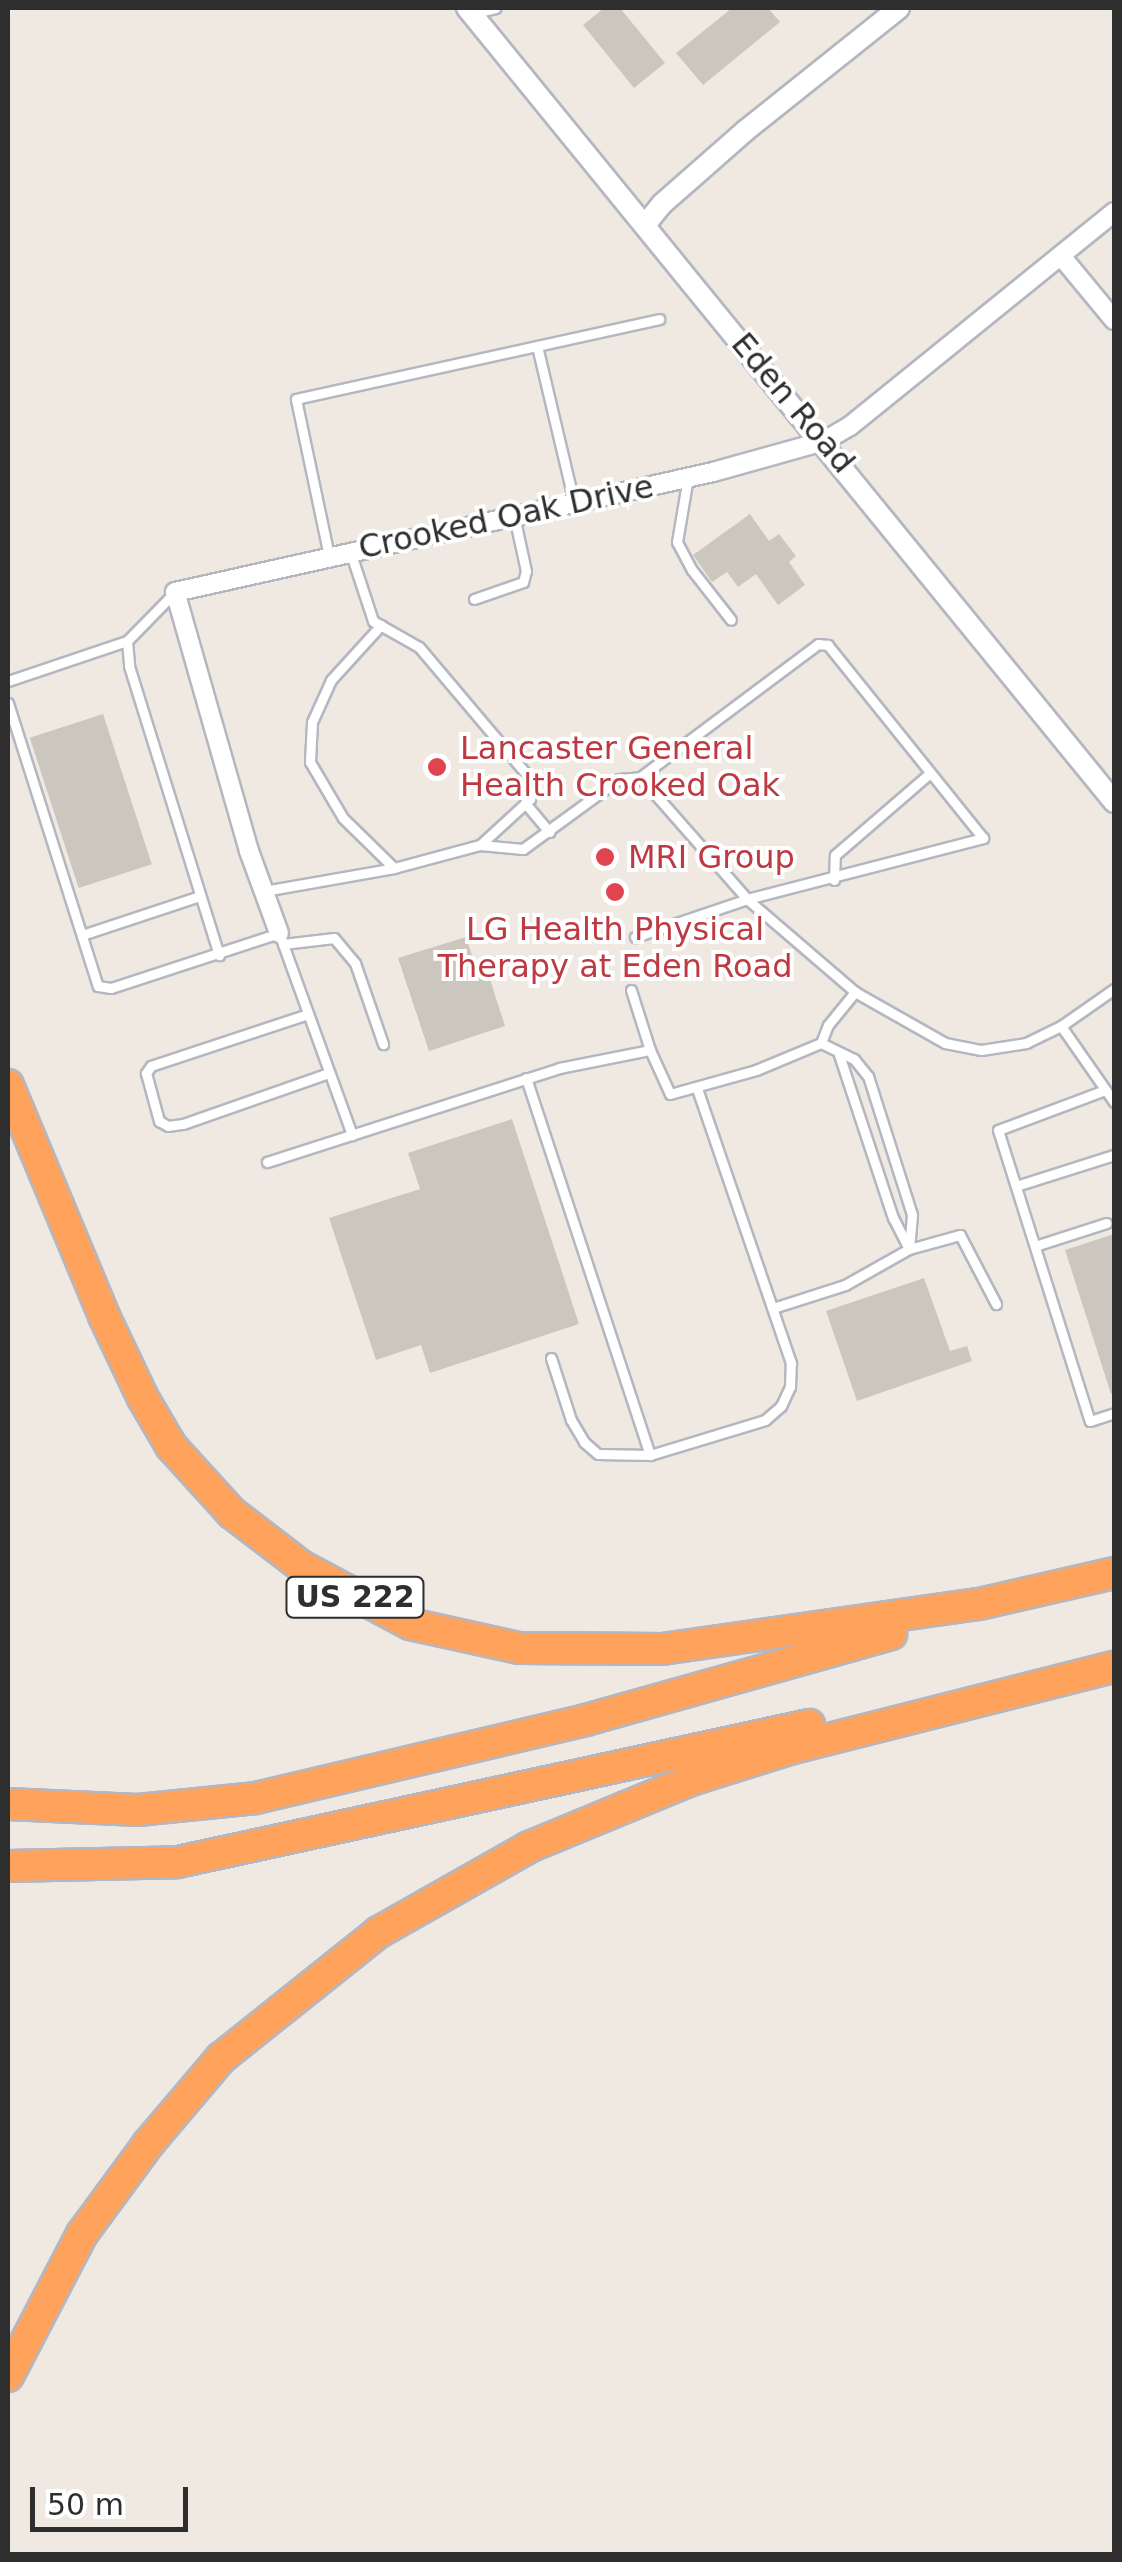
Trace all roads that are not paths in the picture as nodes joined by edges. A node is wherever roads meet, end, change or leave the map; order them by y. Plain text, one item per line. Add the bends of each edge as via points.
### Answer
1 (495, 8) edge
2 (899, 8) edge
3 (470, 9) edge
4 (1114, 212) edge
5 (644, 225) junction
6 (1061, 256) junction
7 (659, 319) dead end
8 (1114, 320) edge
9 (537, 346) junction
10 (824, 440) junction
11 (688, 477) junction
12 (574, 502) junction
13 (514, 516) junction
14 (350, 551) junction
15 (329, 556) junction
16 (175, 592) junction
17 (474, 599) dead end
18 (731, 620) dead end
19 (381, 626) junction
20 (128, 642) junction
21 (8, 681) edge
22 (8, 704) edge
23 (930, 773) junction
24 (640, 777) junction
25 (1114, 802) edge
26 (525, 804) junction
27 (548, 832) junction
28 (480, 845) junction
29 (394, 868) junction
30 (834, 880) junction
31 (264, 890) junction
32 (200, 896) junction
33 (746, 899) junction
34 (82, 935) junction
35 (635, 937) dead end
36 (281, 939) junction
37 (219, 955) junction
38 (1114, 988) edge
39 (631, 990) dead end
40 (855, 992) junction
41 (308, 1014) junction
42 (1062, 1026) junction
43 (821, 1043) junction
44 (383, 1044) dead end
45 (650, 1050) junction
46 (839, 1055) junction
47 (330, 1073) junction
48 (526, 1078) junction
49 (8, 1085) edge
50 (697, 1088) junction
51 (1105, 1090) junction
52 (1114, 1102) edge
53 (352, 1135) junction
54 (1114, 1155) edge
55 (267, 1162) dead end
56 (1016, 1186) junction
57 (1106, 1223) dead end
58 (1035, 1246) junction
59 (909, 1249) junction
60 (996, 1304) dead end
61 (773, 1308) junction
62 (551, 1358) dead end
63 (1114, 1413) edge
64 (650, 1454) junction
65 (1114, 1573) edge
66 (979, 1604) junction
67 (1114, 1656) edge
68 (1114, 1667) edge
69 (8, 1804) edge
70 (8, 1866) edge
71 (8, 2376) edge

1 - 3 lane
2 - 5 street via 745,131
3 - 5 street, Eden Road
4 - 6 street, Crooked Oak Drive
5 - 10 street, Eden Road
6 - 8 street
6 - 10 street, Crooked Oak Drive
7 - 9 lane
9 - 12 lane
9 - 15 lane via 296,398
10 - 11 street, Crooked Oak Drive
10 - 25 street, Eden Road
11 - 12 street, Crooked Oak Drive
11 - 18 lane via 677,542
12 - 13 street, Crooked Oak Drive
13 - 14 street, Crooked Oak Drive
13 - 17 lane via 523,582
14 - 15 street, Crooked Oak Drive
14 - 19 lane via 373,620
15 - 16 street, Crooked Oak Drive
16 - 20 lane
16 - 31 street
19 - 26 lane via 419,647 529,777
19 - 29 lane via 330,680 312,722 310,762 343,818
20 - 21 lane
20 - 32 lane via 128,666
22 - 34 lane
23 - 24 lane via 828,645 818,644
23 - 30 lane via 835,855
23 - 30 lane via 983,838
24 - 27 lane via 619,779
24 - 33 lane
26 - 27 lane
26 - 28 lane
27 - 28 lane via 523,849
28 - 29 lane
29 - 31 lane
30 - 33 lane
31 - 36 street
32 - 34 lane
32 - 37 lane
33 - 35 lane
33 - 40 lane
34 - 37 lane via 98,986 111,988
36 - 37 lane
36 - 41 lane
36 - 44 lane via 334,938 355,963
38 - 42 lane
39 - 45 lane
40 - 42 lane via 945,1043 981,1050 1026,1043
40 - 43 lane
41 - 47 lane
41 - 47 lane via 150,1066 146,1073 159,1120 182,1124
42 - 51 lane
43 - 46 lane
43 - 50 lane
45 - 48 lane
45 - 50 lane via 670,1094
46 - 59 lane
46 - 59 lane via 854,1060 877,1097 912,1215
47 - 53 lane
48 - 53 lane
48 - 64 lane
49 - 66 highway, US 222 via 104,1316 172,1446 232,1513 350,1595 410,1624 475,1641 618,1652
50 - 61 lane
51 - 52 lane
51 - 56 lane via 998,1130
53 - 55 lane
54 - 56 lane
56 - 58 lane
57 - 58 lane
58 - 63 lane via 1090,1420
59 - 60 lane via 962,1236
59 - 61 lane via 844,1286
61 - 64 lane via 791,1363 781,1406 766,1420
62 - 64 lane via 584,1442 598,1454
65 - 66 highway, US 222
66 - 69 highway via 886,1636 450,1754 256,1798 138,1810
67 - 70 highway via 247,1850 178,1862
68 - 71 highway via 691,1780 529,1847 380,1932 221,2058 148,2144 82,2234

